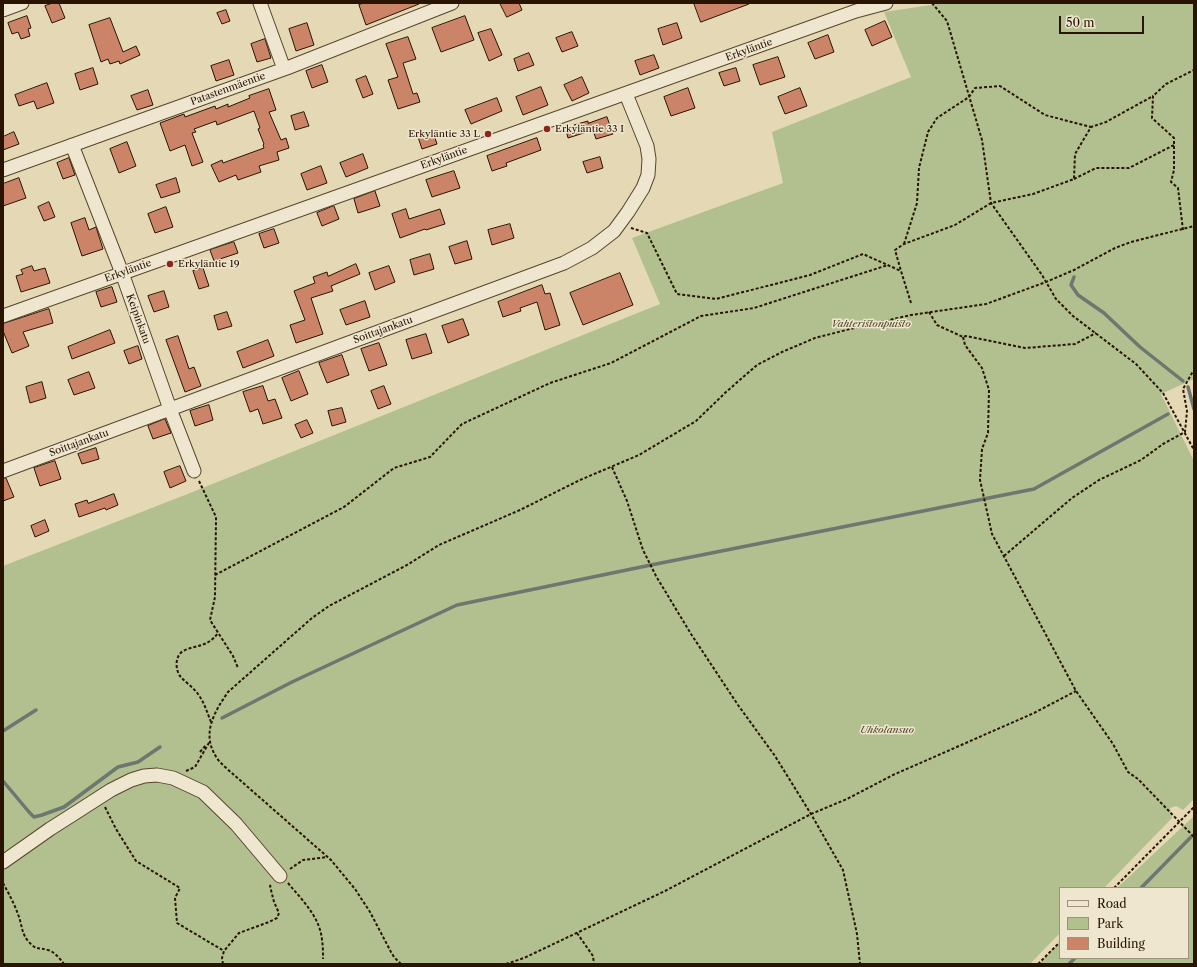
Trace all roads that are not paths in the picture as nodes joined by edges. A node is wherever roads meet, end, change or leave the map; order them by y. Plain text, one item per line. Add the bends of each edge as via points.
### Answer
1 (22, 3) edge
2 (260, 3) edge
3 (452, 3) edge
4 (886, 3) edge
5 (3, 10) edge
6 (284, 69) junction
7 (626, 94) junction
8 (72, 145) junction
9 (3, 170) edge
10 (122, 273) junction
11 (3, 316) edge
12 (170, 409) junction
13 (3, 471) edge
14 (194, 471) road end
15 (3, 862) edge
16 (280, 876) road end

1 - 5 street
2 - 6 street
3 - 6 street, Patastenmäentie
4 - 7 street, Erkyläntie via 856,11
6 - 8 street, Patastenmäentie
7 - 10 street, Erkyläntie
7 - 12 street, Soittajankatu via 647,146 648,175 644,188 614,231 592,248 564,263
8 - 9 street, Patastenmäentie
8 - 10 street, Keipinkatu
10 - 11 street, Erkyläntie
10 - 12 street, Keipinkatu
12 - 13 street, Soittajankatu
12 - 14 street, Keipinkatu
15 - 16 street via 106,793 131,780 157,775 173,778 202,792 236,824

